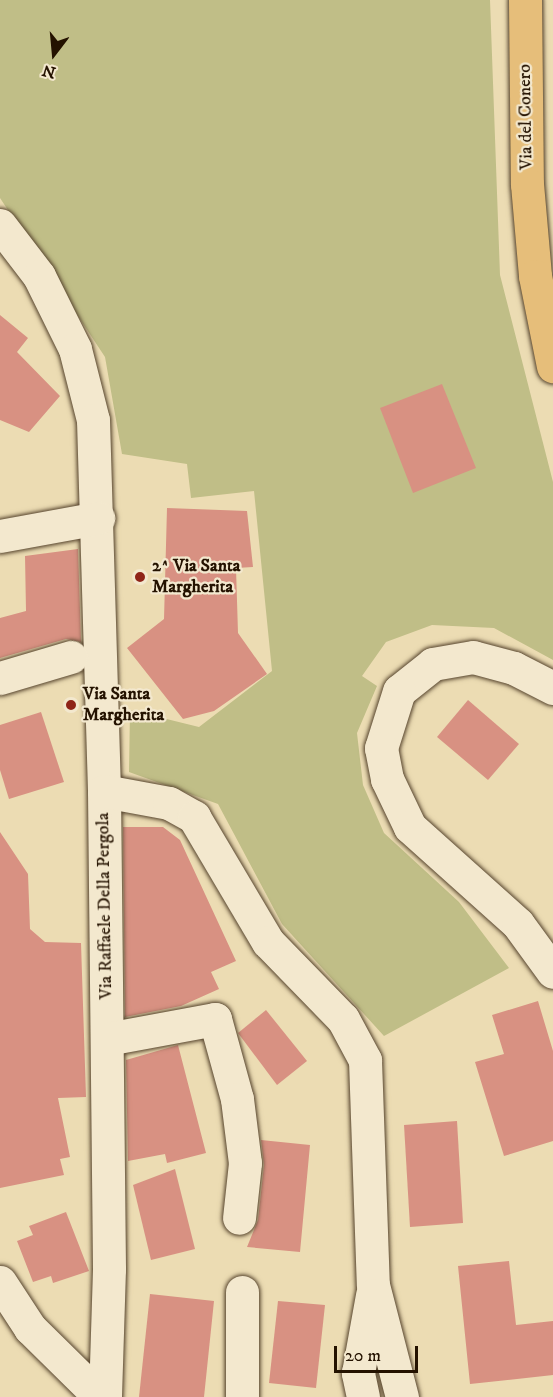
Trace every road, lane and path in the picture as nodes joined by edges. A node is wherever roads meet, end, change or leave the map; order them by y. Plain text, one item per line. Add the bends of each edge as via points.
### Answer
1 (525, 0) edge
2 (0, 225) edge
3 (532, 233) junction
4 (553, 273) edge
5 (553, 366) edge
6 (98, 518) junction
7 (0, 536) edge
8 (71, 657) dead end
9 (0, 678) edge
10 (553, 688) edge
11 (104, 791) junction
12 (553, 972) edge
13 (107, 1040) junction
14 (239, 1218) dead end
15 (0, 1282) edge
16 (373, 1285) junction
17 (242, 1292) dead end
18 (100, 1397) edge
19 (105, 1397) edge
20 (242, 1397) edge
21 (363, 1397) edge
22 (402, 1397) edge

1 - 3 main road, Via del Conero via 524,125
2 - 6 street via 39,276 75,349 93,420
3 - 4 street, Via del Conero
3 - 5 main road, Via del Conero via 543,326
6 - 7 street
6 - 11 street
8 - 9 street
10 - 12 street via 514,668 473,657 433,664 399,691 381,748 387,779 410,827 518,924
11 - 13 street, Via Raffaele Della Pergola
11 - 16 street, Via Raffaele Della Pergola via 169,802 194,817 268,942 343,1019 365,1060
13 - 14 street via 215,1019 237,1099 245,1162
13 - 19 street, Via Raffaele Della Pergola
15 - 18 street via 30,1328
16 - 21 street via 358,1373
16 - 22 street, Via Raffaele Della Pergola
17 - 20 street

